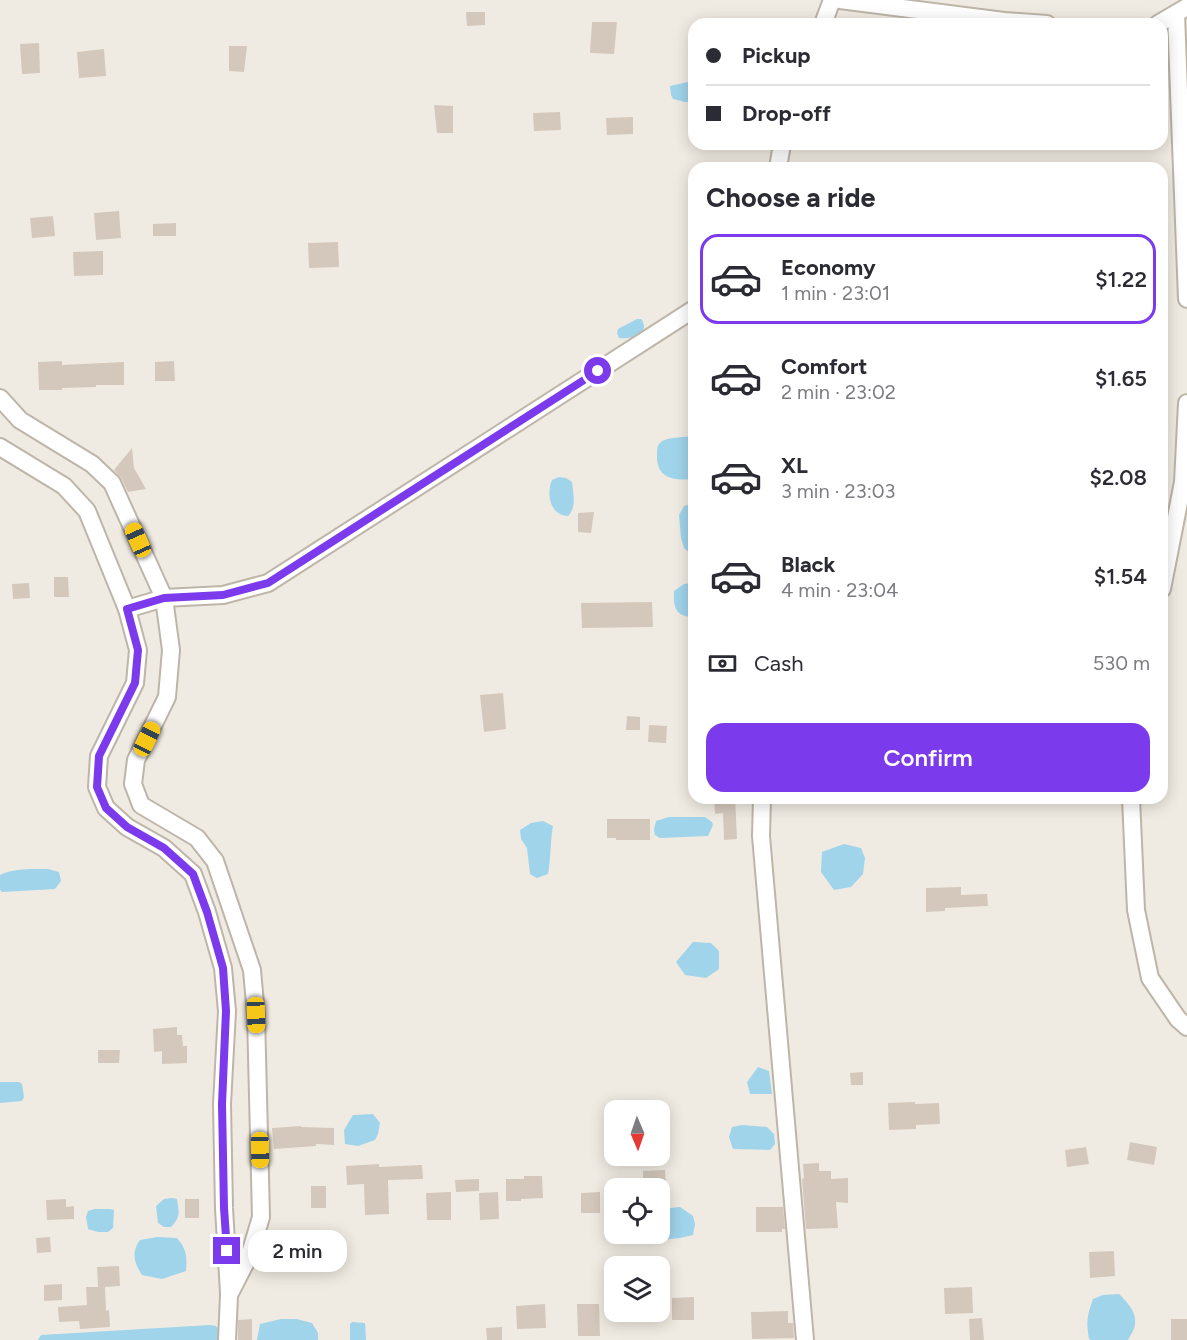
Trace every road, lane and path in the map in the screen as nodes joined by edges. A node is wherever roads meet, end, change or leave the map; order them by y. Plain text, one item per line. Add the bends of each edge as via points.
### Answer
1 (832, 0) edge
2 (840, 0) edge
3 (1181, 10) edge
4 (825, 18) edge
5 (981, 18) edge
6 (1168, 18) edge
7 (1187, 299) edge
8 (688, 313) edge
9 (0, 398) edge
10 (1187, 403) edge
11 (0, 447) edge
12 (1168, 558) edge
13 (164, 598) junction
14 (127, 609) junction
15 (762, 804) edge
16 (1131, 804) edge
17 (1187, 1027) edge
18 (229, 1295) junction
19 (227, 1340) edge
20 (805, 1340) edge

1 - 4 street
2 - 5 street
3 - 6 street
3 - 7 street
8 - 13 street via 268,583 223,595
9 - 13 street via 20,420 92,464 112,483
10 - 12 street via 1183,482
11 - 14 street via 64,486 87,512
13 - 14 street
13 - 18 street via 171,650 167,697 136,760 133,784 141,805 197,838 215,861 252,970 261,1217 250,1254
14 - 18 street via 138,650 135,683 99,756 97,787 106,808 127,827 164,848 193,874 223,968 226,1011 222,1104
15 - 20 street via 761,836
16 - 17 street via 1136,910 1150,978
18 - 19 street

